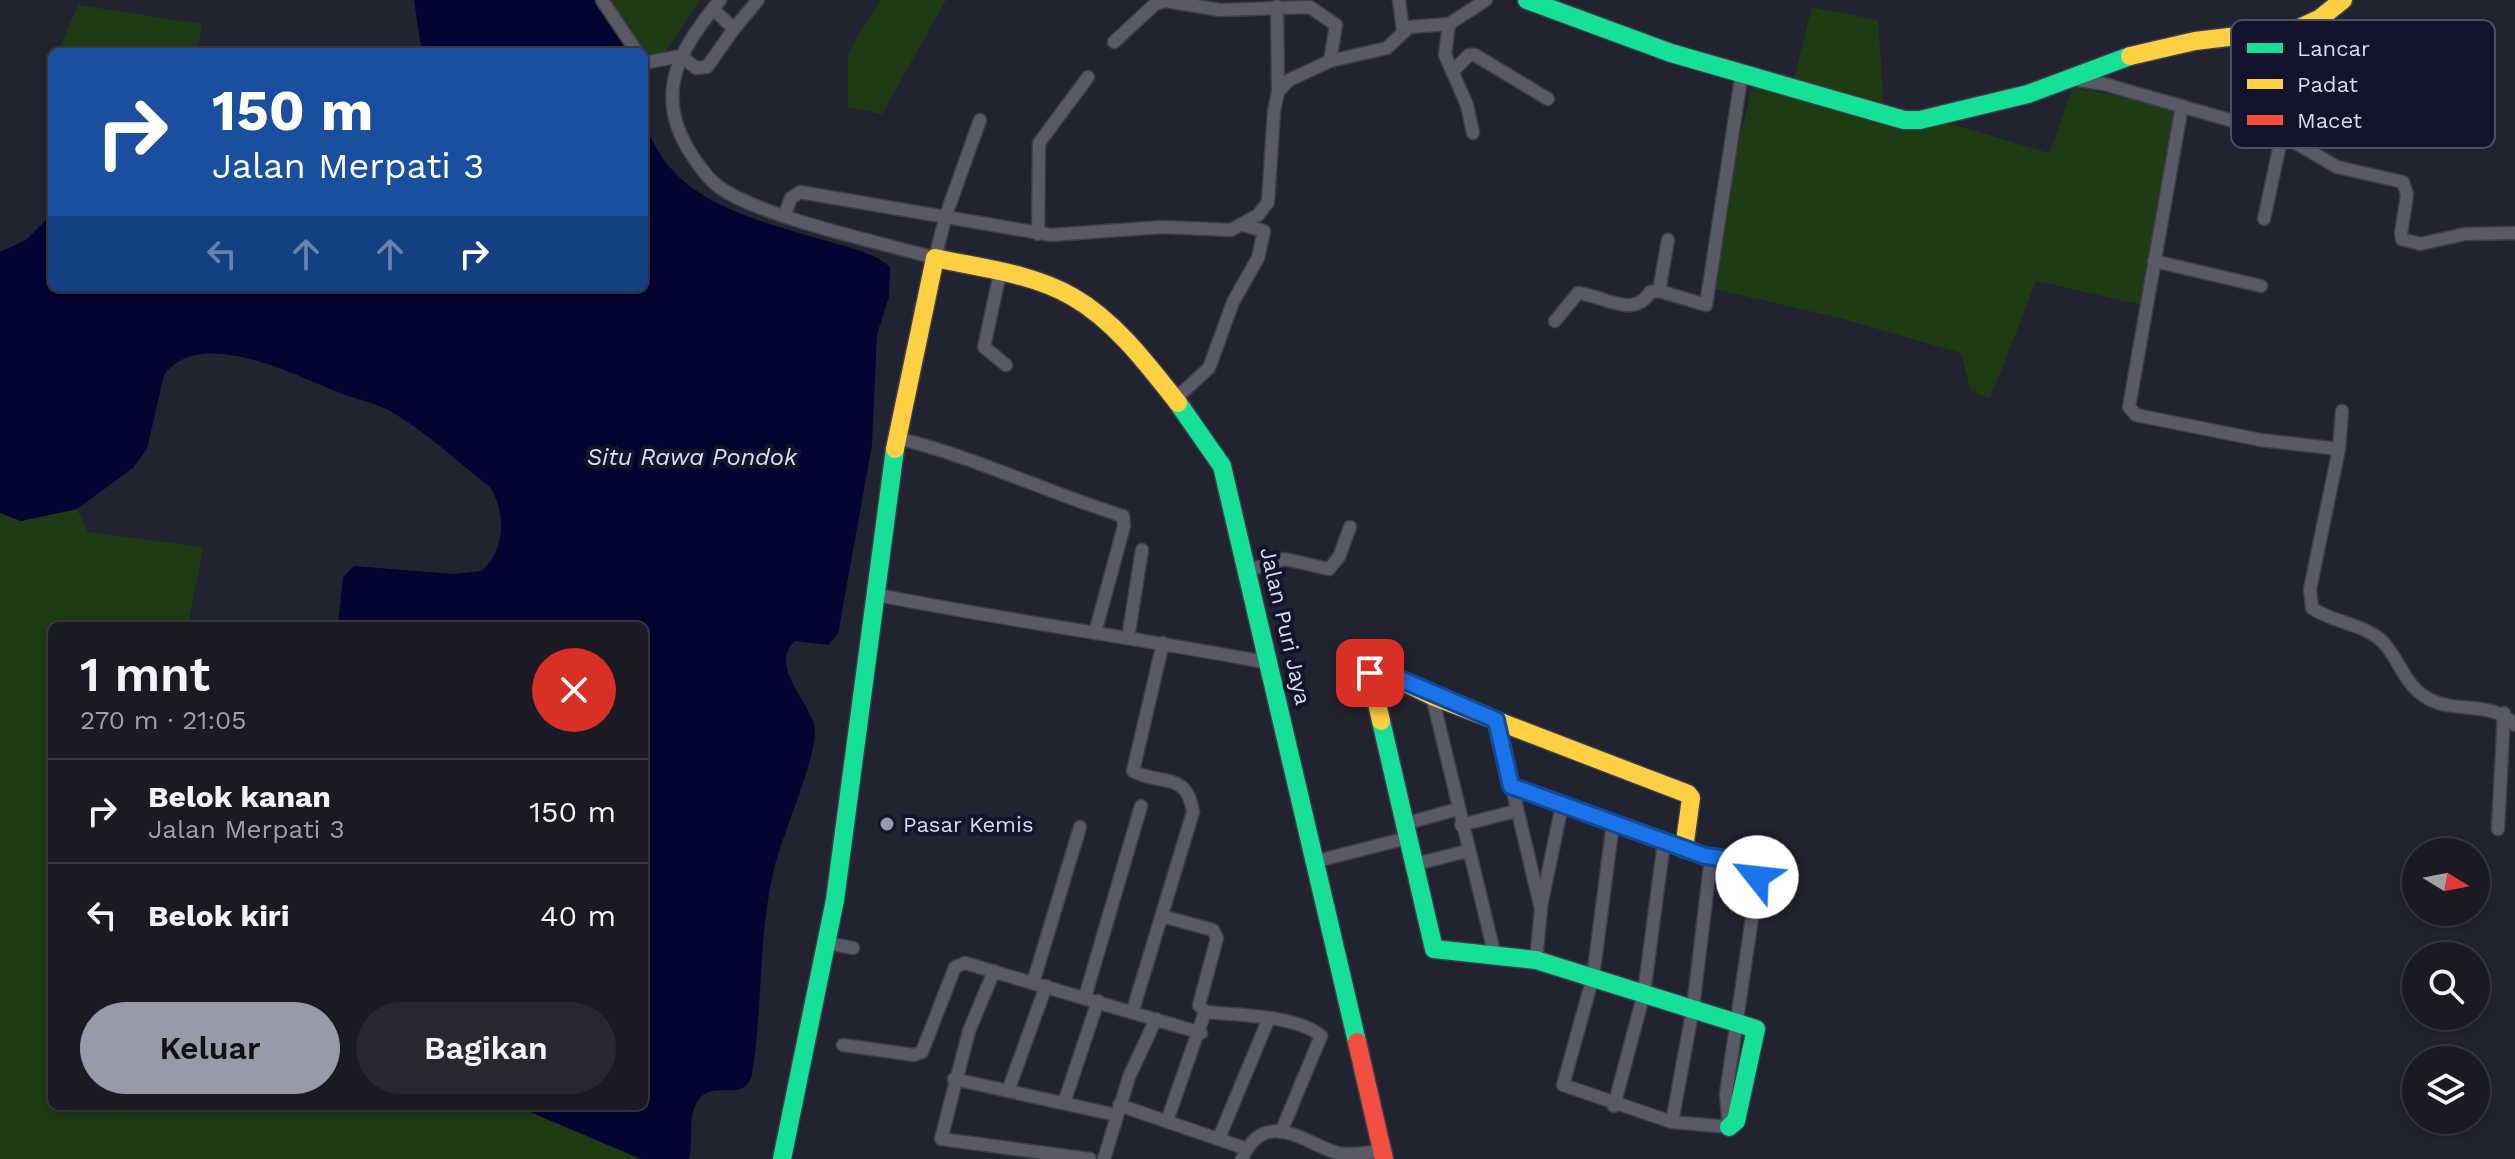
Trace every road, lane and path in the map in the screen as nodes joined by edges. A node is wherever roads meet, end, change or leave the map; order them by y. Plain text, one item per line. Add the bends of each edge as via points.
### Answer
1 (602, 0) edge
2 (758, 0) edge
3 (1399, 0) edge
4 (1486, 0) edge
5 (1527, 0) edge
6 (2343, 0) edge
7 (1312, 3) edge
8 (717, 4) edge
9 (1277, 6) junction
10 (2317, 20) edge
11 (1449, 24) junction
12 (734, 29) junction
13 (1403, 31) junction
14 (2231, 37) edge
15 (1114, 42) dead end
16 (634, 48) edge
17 (681, 56) junction
18 (1330, 61) junction
19 (648, 62) edge
20 (1452, 72) junction
21 (1742, 72) junction
22 (1088, 77) dead end
23 (2068, 79) junction
24 (1278, 92) junction
25 (1548, 99) dead end
26 (2182, 106) junction
27 (980, 120) dead end
28 (2231, 120) edge
29 (1473, 133) dead end
30 (2279, 148) edge
31 (2304, 148) edge
32 (785, 214) junction
33 (946, 215) junction
34 (2264, 219) dead end
35 (1243, 225) junction
36 (2515, 233) edge
37 (1038, 234) junction
38 (1668, 240) dead end
39 (935, 258) junction
40 (2154, 261) junction
41 (1000, 273) junction
42 (2261, 286) dead end
43 (1659, 291) junction
44 (1555, 321) dead end
45 (1006, 365) dead end
46 (1173, 401) junction
47 (2342, 411) dead end
48 (897, 430) junction
49 (2339, 449) junction
50 (1350, 527) dead end
51 (1142, 550) dead end
52 (1249, 570) junction
53 (878, 595) junction
54 (1095, 633) junction
55 (1128, 638) junction
56 (1163, 643) junction
57 (1269, 663) junction
58 (1432, 696) junction
59 (2504, 713) junction
60 (1496, 720) junction
61 (2515, 725) edge
62 (1511, 786) junction
63 (1562, 805) junction
64 (1141, 806) dead end
65 (1458, 809) junction
66 (1516, 811) junction
67 (1613, 823) junction
68 (1461, 825) junction
69 (1080, 827) dead end
70 (2498, 829) dead end
71 (1406, 831) junction
72 (1664, 842) junction
73 (1684, 849) junction
74 (1467, 851) junction
75 (1711, 858) junction
76 (1324, 859) junction
77 (1412, 865) junction
78 (1541, 909) junction
79 (1162, 916) junction
80 (827, 943) junction
81 (853, 948) dead end
82 (1495, 956) junction
83 (1536, 960) junction
84 (994, 971) junction
85 (1593, 977) junction
86 (1040, 984) junction
87 (1644, 993) junction
88 (1092, 999) junction
89 (1693, 1008) junction
90 (1133, 1010) junction
91 (1205, 1012) junction
92 (1269, 1018) junction
93 (1156, 1019) junction
94 (1738, 1023) junction
95 (1201, 1033) junction
96 (843, 1045) dead end
97 (954, 1079) junction
98 (1008, 1091) junction
99 (1064, 1103) junction
100 (1614, 1106) junction
101 (1117, 1110) junction
102 (1167, 1121) junction
103 (1672, 1122) junction
104 (1729, 1127) joint
105 (1281, 1132) junction
106 (1219, 1138) junction
107 (1245, 1154) edge
108 (1383, 1155) edge
109 (782, 1159) edge
110 (1090, 1159) edge
111 (1104, 1159) edge

1 - 16 street
2 - 12 street
3 - 13 street
4 - 11 street
5 - 21 street via 1622,37
6 - 10 street
7 - 9 street
7 - 18 street via 1336,25
8 - 12 street
8 - 17 street
9 - 15 street via 1220,10 1166,1 1155,4
9 - 24 street
11 - 13 street via 1421,24
11 - 20 street via 1445,55
12 - 17 street via 707,67 696,68
13 - 18 street via 1387,48
14 - 23 street via 2125,57
17 - 19 street
17 - 32 street via 671,96 693,158 718,186
18 - 24 street via 1298,74
20 - 25 street via 1475,55
20 - 29 street
21 - 23 street via 1904,120 1961,111
21 - 43 street via 1708,303
22 - 37 street via 1039,143
23 - 26 street
24 - 35 street via 1268,202
26 - 28 street
26 - 40 street
27 - 33 street
30 - 34 street
31 - 36 street via 2337,167 2403,182 2407,194 2401,234 2406,242
32 - 33 street via 791,198 800,192
32 - 39 street
33 - 37 street
33 - 39 street
35 - 37 street via 1224,231 1162,227
35 - 46 street via 1264,231 1258,258 1233,302 1209,368
38 - 43 street
39 - 41 street, Jalan Puri Jaya
39 - 48 street
40 - 42 street
40 - 49 street via 2130,393 2129,407 2136,415 2261,440
41 - 45 street via 984,347
41 - 46 street, Jalan Puri Jaya via 1083,302
43 - 44 street via 1631,307 1578,293
46 - 52 street, Jalan Puri Jaya via 1207,438 1222,466
47 - 49 street
48 - 53 street
48 - 54 street via 1064,498 1123,516
49 - 59 street via 2310,589 2312,608 2384,643 2424,697
50 - 52 street via 1329,569 1285,559
51 - 55 street
52 - 57 street, Jalan Puri Jaya
53 - 54 street
53 - 80 street
54 - 55 street
55 - 56 street
56 - 57 street
56 - 79 street via 1133,771 1178,784 1188,793 1193,812
57 - 76 street, Jalan Puri Jaya
58 - 60 street
58 - 65 street
58 - 71 street via 1379,670 1369,676
59 - 61 street
59 - 70 street
60 - 62 street
60 - 73 street via 1688,794
62 - 63 street
62 - 66 street
63 - 67 street
63 - 78 street
64 - 88 street
65 - 68 street
65 - 71 street
66 - 68 street
66 - 78 street
67 - 72 street
67 - 85 street
68 - 74 street
69 - 86 street
71 - 76 street
71 - 77 street
72 - 73 street
72 - 87 street
73 - 75 street
74 - 77 street
74 - 82 street
75 - 89 street
75 - 94 street via 1750,862 1757,877
76 - 108 street, Jalan Puri Jaya
77 - 82 street via 1434,949
78 - 83 street
79 - 90 street
79 - 91 street via 1216,934 1199,1005
80 - 81 street
80 - 109 street
82 - 83 street
83 - 85 street
84 - 86 street
84 - 96 street via 965,963 955,967 922,1052
84 - 97 street
85 - 87 street
85 - 100 street via 1563,1085
86 - 88 street
86 - 98 street
87 - 89 street
87 - 100 street
88 - 90 street
88 - 99 street
89 - 94 street
89 - 103 street
90 - 93 street
91 - 92 street
91 - 95 street
92 - 105 street via 1321,1036
92 - 106 street
93 - 95 street
93 - 101 street
94 - 104 street via 1758,1033 1736,1121
95 - 102 street
97 - 98 street
97 - 110 street via 941,1139
98 - 99 street
99 - 101 street
100 - 103 street
101 - 102 street
101 - 111 street
102 - 106 street
103 - 104 street
105 - 107 street via 1263,1136
105 - 108 street via 1298,1134 1337,1153
106 - 107 street

